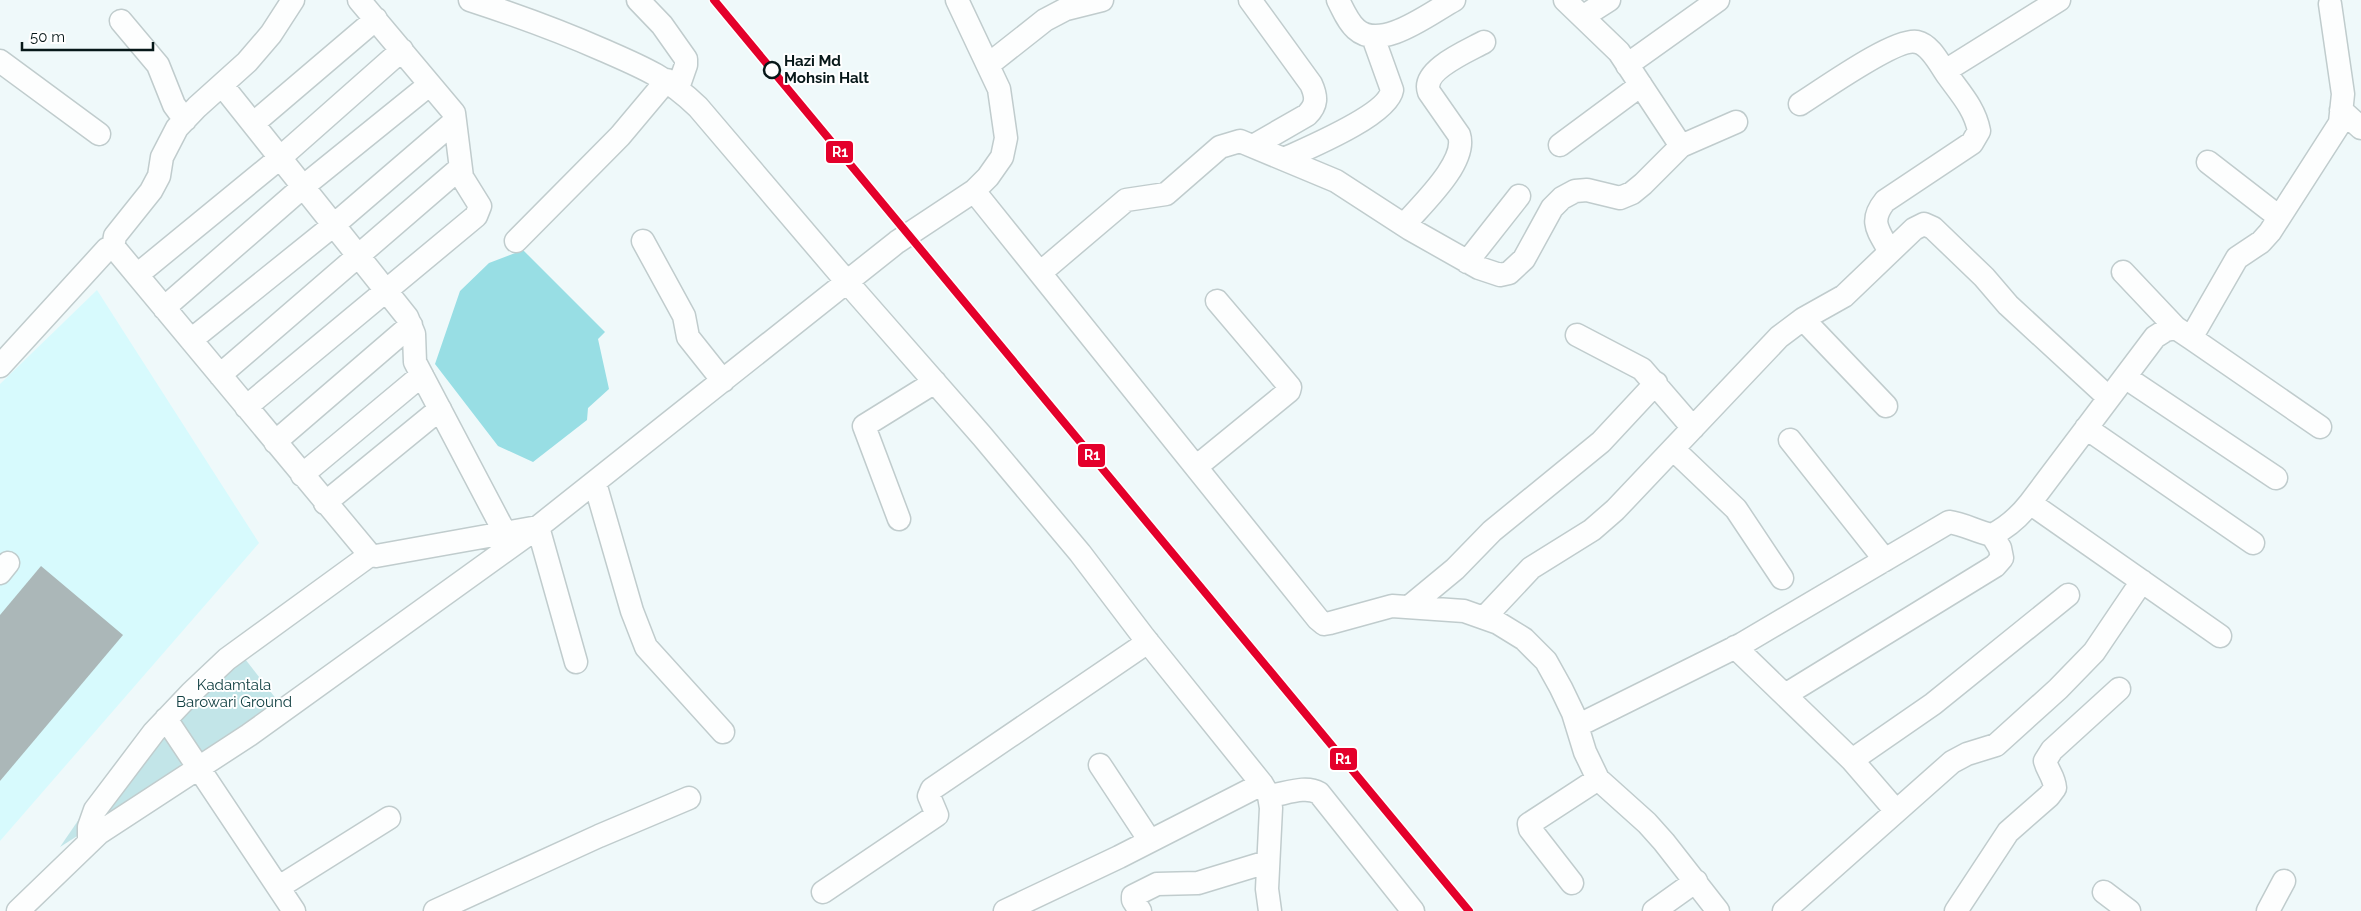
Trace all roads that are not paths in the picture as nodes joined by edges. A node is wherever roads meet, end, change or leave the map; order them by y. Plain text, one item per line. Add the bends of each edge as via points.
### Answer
1 (293, 0) edge
2 (470, 0) edge
3 (638, 0) edge
4 (957, 0) edge
5 (1102, 0) edge
6 (1250, 0) edge
7 (1338, 0) edge
8 (1454, 0) edge
9 (1565, 0) edge
10 (1609, 0) edge
11 (1718, 0) edge
12 (2058, 0) edge
13 (361, 1) edge
14 (2329, 1) edge
15 (1584, 16) junction
16 (376, 18) junction
17 (121, 21) dead end
18 (1373, 37) junction
19 (1484, 42) dead end
20 (402, 50) junction
21 (0, 60) edge
22 (988, 65) junction
23 (1627, 65) junction
24 (1945, 72) junction
25 (672, 84) junction
26 (222, 85) junction
27 (429, 85) junction
28 (1640, 85) junction
29 (1800, 104) dead end
30 (2342, 110) junction
31 (185, 120) junction
32 (455, 121) junction
33 (1736, 122) dead end
34 (254, 123) junction
35 (2361, 128) edge
36 (99, 134) dead end
37 (1560, 145) dead end
38 (1253, 146) junction
39 (1681, 146) junction
40 (281, 157) junction
41 (1284, 159) junction
42 (2208, 162) dead end
43 (460, 168) junction
44 (304, 186) junction
45 (974, 192) junction
46 (1519, 196) dead end
47 (2279, 217) junction
48 (335, 224) junction
49 (1404, 225) junction
50 (643, 240) dead end
51 (516, 241) dead end
52 (113, 248) junction
53 (1890, 252) junction
54 (359, 255) junction
55 (1467, 262) junction
56 (2123, 272) dead end
57 (1040, 273) junction
58 (137, 275) junction
59 (847, 282) junction
60 (387, 292) junction
61 (1217, 301) dead end
62 (164, 308) junction
63 (1803, 319) junction
64 (411, 325) junction
65 (2184, 333) junction
66 (1577, 335) dead end
67 (191, 340) junction
68 (0, 366) edge
69 (220, 375) junction
70 (422, 375) junction
71 (2125, 377) junction
72 (723, 382) junction
73 (934, 382) junction
74 (1656, 383) junction
75 (2109, 398) junction
76 (1886, 406) dead end
77 (246, 407) junction
78 (440, 409) junction
79 (2320, 427) dead end
80 (1693, 428) junction
81 (2086, 428) junction
82 (1790, 440) dead end
83 (275, 442) junction
84 (1673, 449) junction
85 (1196, 467) junction
86 (302, 475) junction
87 (2276, 478) dead end
88 (595, 483) junction
89 (325, 503) junction
90 (2030, 503) junction
91 (900, 519) dead end
92 (538, 527) junction
93 (505, 533) junction
94 (1992, 536) junction
95 (2253, 543) dead end
96 (370, 555) junction
97 (1885, 560) junction
98 (1782, 578) dead end
99 (2142, 581) junction
100 (2068, 595) dead end
101 (1409, 607) junction
102 (1484, 618) junction
103 (2220, 636) dead end
104 (1148, 642) junction
105 (1735, 647) junction
106 (576, 662) dead end
107 (2119, 689) dead end
108 (1785, 695) junction
109 (166, 719) junction
110 (1577, 726) junction
111 (723, 732) dead end
112 (1852, 760) junction
113 (1100, 765) dead end
114 (200, 767) junction
115 (1598, 779) junction
116 (1266, 790) junction
117 (689, 798) dead end
118 (1896, 812) junction
119 (388, 818) dead end
120 (89, 842) junction
121 (1150, 842) junction
122 (1267, 862) junction
123 (1696, 881) junction
124 (2284, 882) dead end
125 (1572, 883) dead end
126 (279, 888) junction
127 (823, 892) dead end
128 (2104, 892) dead end
129 (18, 911) edge
130 (294, 911) edge
131 (435, 911) edge
132 (1005, 911) edge
133 (1140, 911) edge
134 (1270, 911) edge
135 (1413, 911) edge
136 (1654, 911) edge
137 (1718, 911) edge
138 (1784, 911) edge
139 (1956, 911) edge
140 (2129, 911) edge
141 (2268, 911) edge

1 - 26 street via 259,48
2 - 25 street via 528,18
3 - 25 street via 662,25 686,60 686,65
4 - 22 street
5 - 22 street via 1066,9 1045,20
6 - 38 street via 1311,84 1316,102 1307,115
7 - 18 street via 1356,29
8 - 18 street via 1400,31
9 - 15 street
10 - 15 street
11 - 23 street
12 - 24 street
13 - 16 street
14 - 30 street via 2343,94
15 - 23 street
16 - 20 street
16 - 34 street
17 - 31 street via 158,65 174,105
18 - 41 street via 1392,90 1386,104 1339,133
19 - 49 street via 1451,60 1429,78 1429,92 1462,142 1453,166
20 - 27 street
20 - 40 street
21 - 36 street
22 - 45 street via 999,89 1006,138 1002,156
23 - 28 street
24 - 29 street via 1919,42 1907,41
24 - 53 street via 1976,116 1979,131 1972,143 1885,201 1876,212 1875,225
25 - 51 street
25 - 59 street via 698,107
26 - 31 street
26 - 34 street
27 - 32 street via 451,108
27 - 44 street
28 - 37 street
28 - 39 street
30 - 35 street
30 - 47 street via 2340,123
31 - 52 street via 177,128 162,157 159,176 151,191 115,236
32 - 43 street
32 - 48 street
33 - 39 street
34 - 40 street
38 - 41 street
38 - 57 street via 1240,141 1226,144 1166,194 1126,200
39 - 55 street via 1632,193 1620,198 1587,190 1575,191 1562,198 1552,208 1524,259 1509,273 1500,275
40 - 44 street
40 - 58 street
41 - 49 street via 1336,181
42 - 47 street
43 - 54 street
43 - 60 street via 480,210
44 - 48 street
44 - 62 street
45 - 57 street
45 - 59 street via 897,242
46 - 55 street
47 - 65 street via 2261,242 2237,258
48 - 54 street
48 - 67 street
49 - 55 street
50 - 72 street via 684,316 688,337
52 - 58 street
52 - 68 street via 107,249
53 - 63 street via 1844,296
53 - 75 street via 1914,229 1924,224 1933,228 2008,305
54 - 60 street
54 - 69 street
56 - 65 street
57 - 85 street
58 - 62 street
59 - 72 street
59 - 73 street
60 - 64 street
60 - 77 street
61 - 85 street via 1290,387
62 - 67 street
63 - 76 street
63 - 80 street via 1755,360
64 - 70 street via 413,358
64 - 83 street
65 - 71 street via 2166,330 2155,337
65 - 79 street
66 - 74 street via 1642,370
67 - 69 street
69 - 77 street
70 - 78 street
70 - 86 street
71 - 75 street
71 - 87 street
72 - 88 street
73 - 91 street via 864,426
73 - 104 street via 1080,554
74 - 80 street
74 - 101 street via 1601,442 1492,531 1456,569
75 - 81 street
77 - 83 street
78 - 89 street
78 - 93 street
80 - 84 street
81 - 90 street
81 - 95 street
82 - 97 street
83 - 86 street
84 - 98 street via 1736,509
84 - 102 street via 1600,523 1531,568
85 - 101 street via 1324,624 1392,606
86 - 89 street
88 - 92 street
88 - 111 street via 632,611 646,647
89 - 96 street
90 - 94 street via 2018,518
90 - 99 street
92 - 93 street
92 - 106 street
92 - 114 street
93 - 96 street
94 - 97 street via 1950,522
94 - 108 street via 2002,558 1995,566
96 - 109 street via 227,660
97 - 105 street
99 - 103 street
99 - 118 street via 2094,652 2058,689 1996,745 1952,762
100 - 112 street via 1933,704
101 - 102 street via 1464,611
102 - 110 street via 1524,639 1546,661
104 - 116 street
104 - 127 street via 932,789 929,796 937,815
105 - 108 street
105 - 110 street
107 - 139 street via 2052,750 2045,761 2054,776 2055,788 2008,832
108 - 112 street
109 - 114 street
109 - 120 street via 95,810 89,827
110 - 115 street
112 - 118 street
113 - 121 street
114 - 120 street
114 - 126 street
115 - 123 street via 1648,823
115 - 125 street via 1528,827
116 - 121 street
116 - 122 street via 1271,808
116 - 135 street via 1313,789 1319,793
117 - 131 street
118 - 138 street
119 - 126 street
120 - 129 street
121 - 132 street
122 - 133 street via 1198,883 1157,884 1134,896
122 - 134 street
123 - 136 street
123 - 137 street
124 - 141 street
126 - 130 street
128 - 140 street

